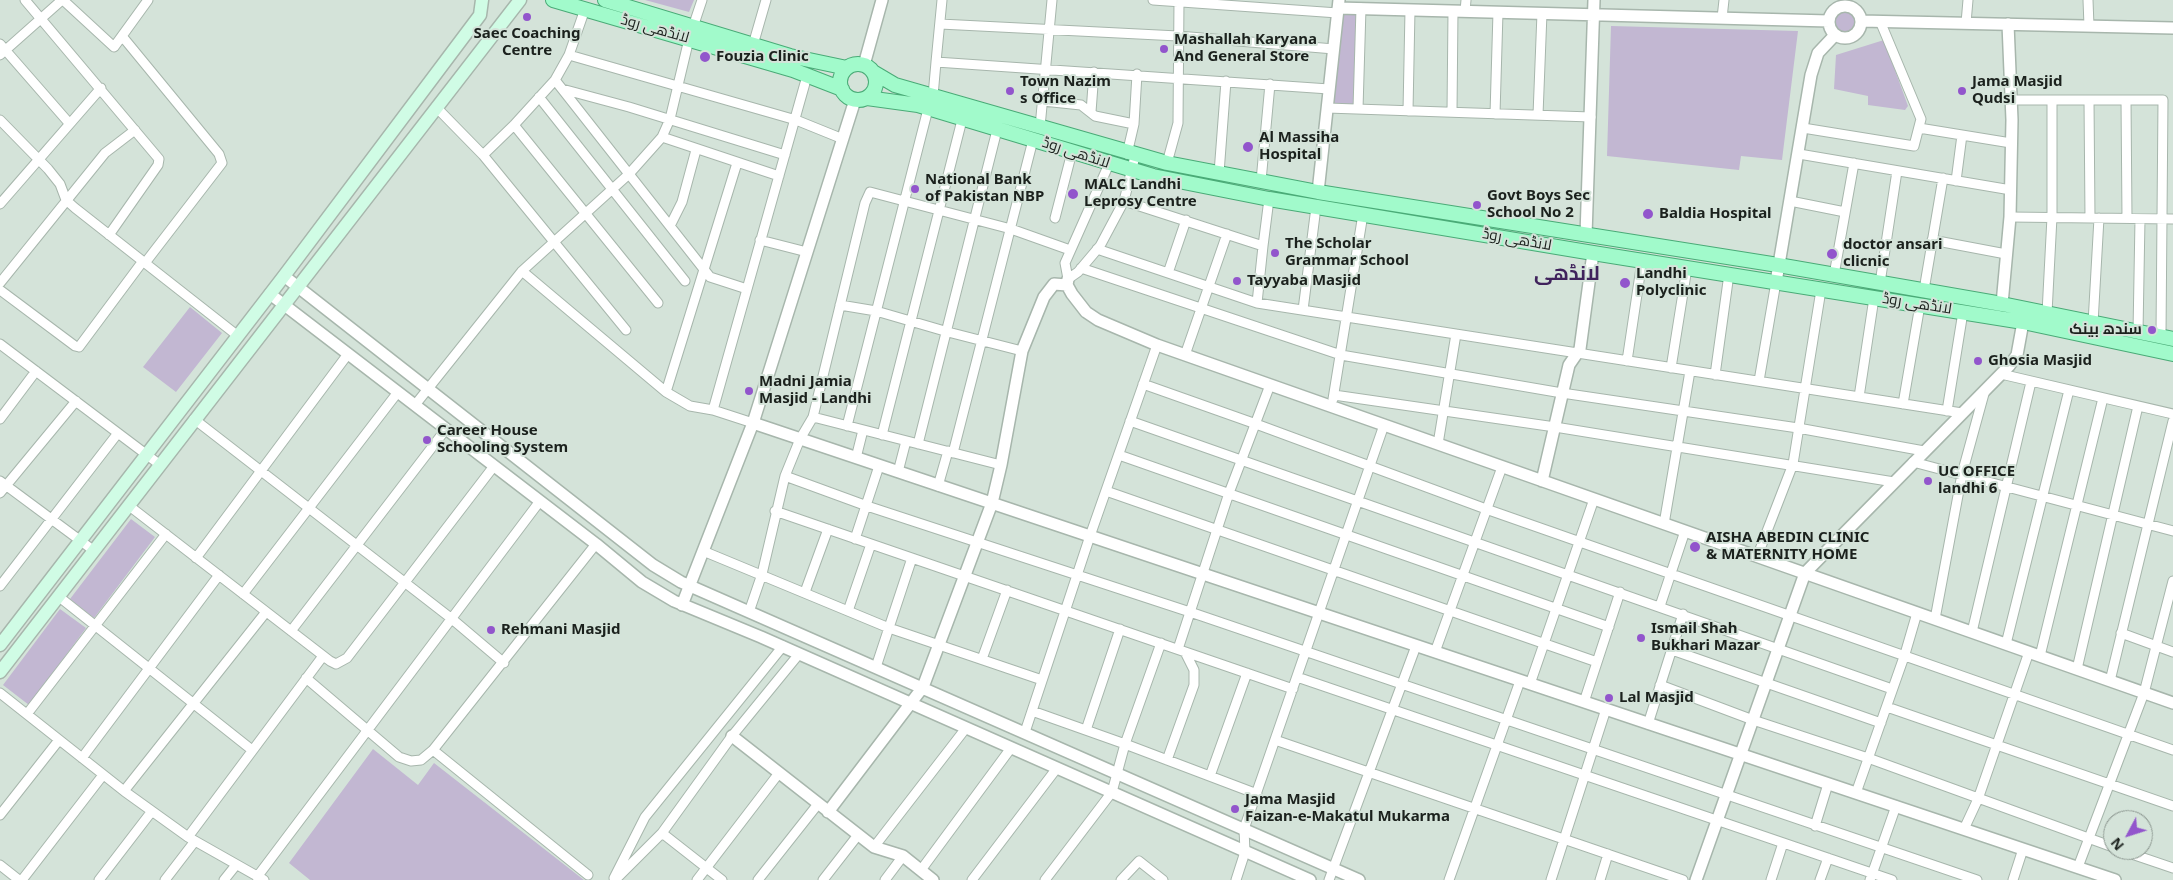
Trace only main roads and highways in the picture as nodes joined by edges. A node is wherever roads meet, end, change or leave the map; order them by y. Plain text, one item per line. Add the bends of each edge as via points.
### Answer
1 (482, 0) edge
2 (520, 0) edge
3 (553, 0) edge
4 (605, 0) edge
5 (691, 33) junction
6 (847, 68) junction
7 (869, 69) junction
8 (842, 89) junction
9 (861, 99) junction
10 (931, 102) junction
11 (1036, 134) junction
12 (2167, 337) edge
13 (2173, 354) edge
14 (2, 639) edge
15 (0, 672) edge

1 - 14 main road via 480,15 284,276
2 - 15 main road
3 - 5 main road, لانڈھی روڈ
4 - 5 main road, لانڈھی روڈ
5 - 6 main road, لانڈھی روڈ
5 - 8 main road, لانڈھی روڈ
6 - 7 main road via 858,64
6 - 8 main road via 841,78
7 - 9 main road via 877,84 872,94
7 - 10 main road, لانڈھی روڈ
8 - 9 main road via 845,94
9 - 10 main road, لانڈھی روڈ
10 - 11 main road, لانڈھی روڈ
10 - 11 main road, لانڈھی روڈ via 962,120 997,130
11 - 12 main road, لانڈھی روڈ via 1167,164 1318,192 1778,265
11 - 13 main road, لانڈھی روڈ via 1072,152 1132,171 1269,199 2023,322

